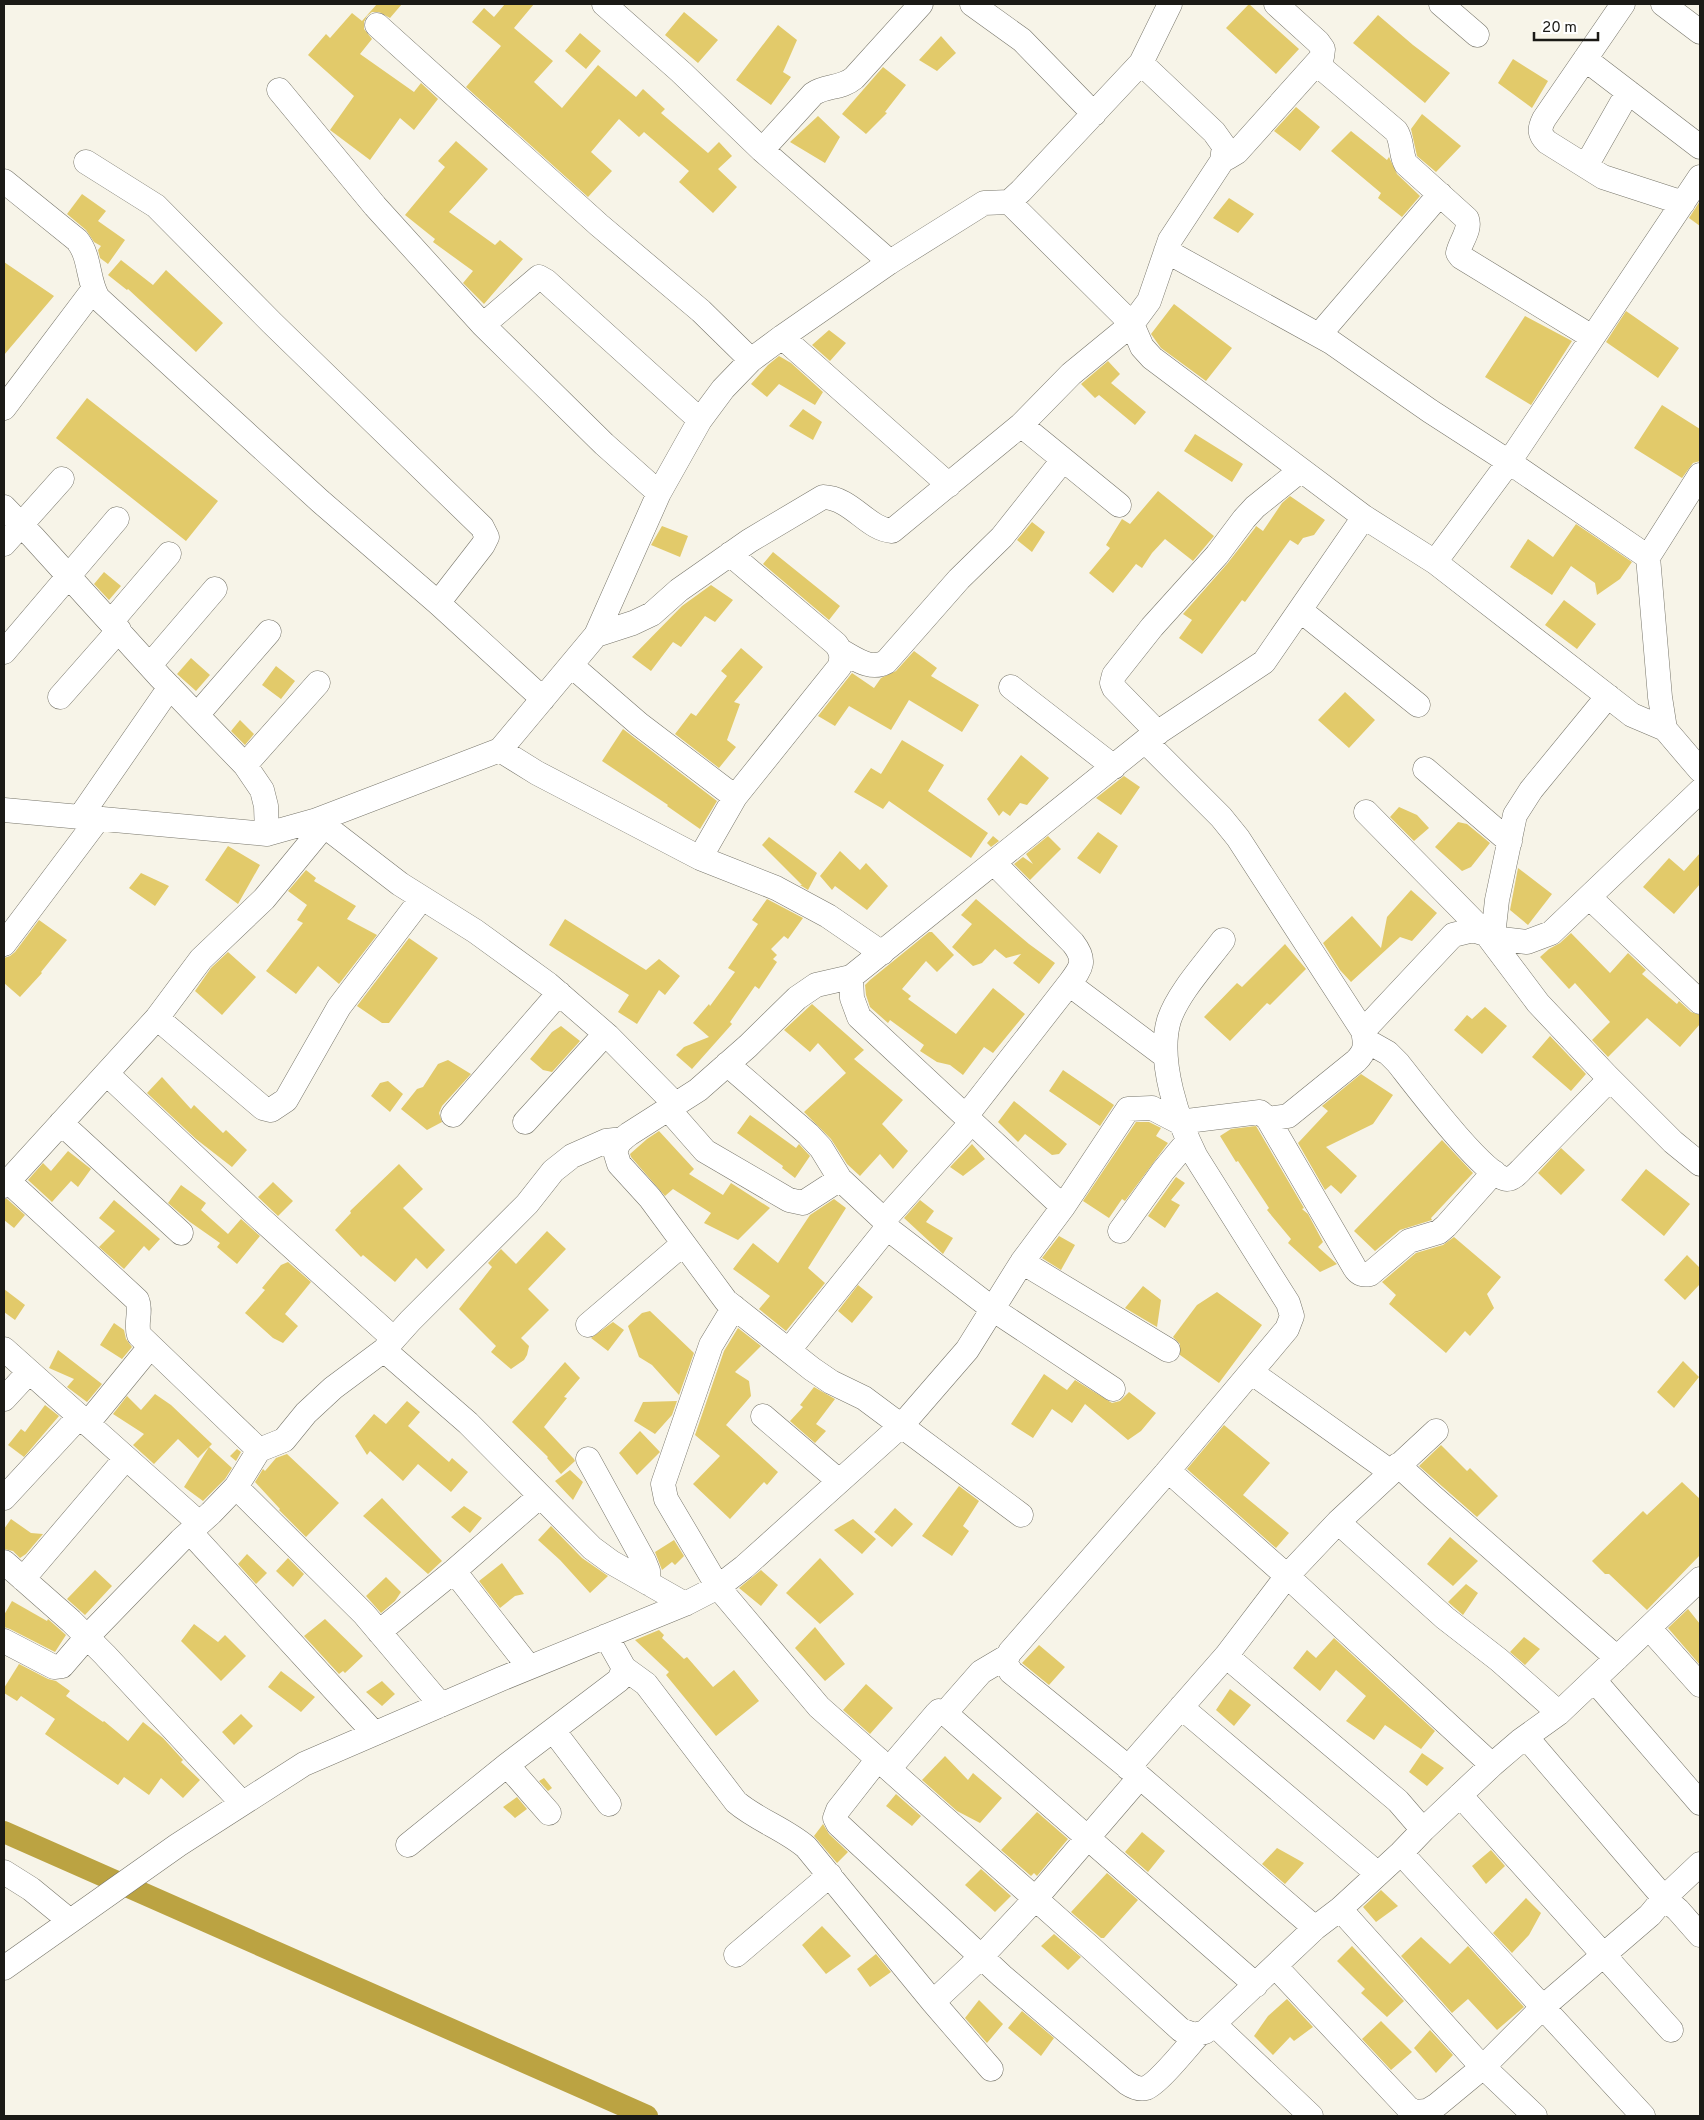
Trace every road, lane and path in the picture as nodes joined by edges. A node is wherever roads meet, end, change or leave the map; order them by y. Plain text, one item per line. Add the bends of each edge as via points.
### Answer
1 (604, 4) edge
2 (921, 4) edge
3 (972, 4) edge
4 (1170, 4) edge
5 (1276, 4) edge
6 (1441, 4) edge
7 (1623, 4) edge
8 (1663, 4) edge
9 (377, 25) dead end
10 (1700, 32) edge
11 (1477, 35) dead end
12 (1585, 59) junction
13 (1141, 64) junction
14 (1318, 64) junction
15 (279, 90) dead end
16 (1628, 92) junction
17 (1094, 114) junction
18 (1224, 146) junction
19 (1700, 147) edge
20 (762, 150) junction
21 (86, 162) dead end
22 (1586, 166) junction
23 (1700, 177) edge
24 (4, 181) edge
25 (1440, 194) junction
26 (1009, 202) junction
27 (1682, 203) junction
28 (1166, 250) junction
29 (890, 262) junction
30 (93, 290) junction
31 (1132, 324) junction
32 (482, 325) junction
33 (1319, 335) junction
34 (782, 337) junction
35 (1592, 337) junction
36 (751, 360) junction
37 (4, 408) edge
38 (700, 420) junction
39 (1021, 425) junction
40 (1063, 460) junction
41 (1509, 462) junction
42 (1301, 470) junction
43 (1700, 475) edge
44 (62, 479) dead end
45 (949, 485) junction
46 (659, 493) junction
47 (1119, 505) dead end
48 (4, 507) edge
49 (1364, 517) junction
50 (117, 519) dead end
51 (21, 525) junction
52 (4, 544) edge
53 (169, 554) dead end
54 (730, 554) junction
55 (1648, 557) junction
56 (1435, 562) junction
57 (70, 576) junction
58 (214, 590) dead end
59 (438, 603) junction
60 (1300, 610) junction
61 (115, 626) junction
62 (269, 632) dead end
63 (596, 635) junction
64 (841, 651) junction
65 (4, 652) edge
66 (150, 665) junction
67 (572, 666) junction
68 (318, 683) dead end
69 (170, 687) junction
70 (1011, 687) dead end
71 (1608, 696) junction
72 (60, 697) dead end
73 (543, 699) junction
74 (1418, 705) dead end
75 (197, 715) junction
76 (1665, 729) junction
77 (1152, 737) junction
78 (500, 750) junction
79 (245, 765) junction
80 (1114, 767) junction
81 (1426, 769) dead end
82 (1700, 770) edge
83 (1700, 790) edge
84 (735, 797) junction
85 (4, 810) edge
86 (1366, 812) dead end
87 (89, 818) junction
88 (320, 823) junction
89 (267, 834) junction
90 (1510, 842) junction
91 (700, 858) junction
92 (994, 863) junction
93 (1589, 897) junction
94 (422, 898) junction
95 (1490, 935) junction
96 (1223, 940) dead end
97 (4, 944) edge
98 (882, 953) junction
99 (851, 977) junction
100 (1069, 984) junction
101 (559, 993) junction
102 (1697, 993) edge
103 (158, 1018) junction
104 (605, 1034) junction
105 (1364, 1036) junction
106 (1165, 1056) junction
107 (727, 1064) junction
108 (107, 1074) junction
109 (1610, 1079) junction
110 (673, 1107) junction
111 (453, 1115) dead end
112 (969, 1119) junction
113 (1268, 1119) junction
114 (525, 1122) dead end
115 (61, 1123) junction
116 (1183, 1131) junction
117 (623, 1139) junction
118 (1700, 1164) edge
119 (1494, 1172) junction
120 (840, 1179) junction
121 (6, 1184) edge
122 (1063, 1207) junction
123 (886, 1224) junction
124 (1120, 1231) dead end
125 (181, 1234) dead end
126 (683, 1244) junction
127 (1022, 1262) junction
128 (734, 1307) junction
129 (994, 1310) junction
130 (588, 1325) dead end
131 (389, 1345) junction
132 (150, 1346) junction
133 (4, 1349) edge
134 (789, 1350) junction
135 (1168, 1350) dead end
136 (29, 1372) junction
137 (1251, 1372) junction
138 (1113, 1389) dead end
139 (4, 1399) edge
140 (763, 1416) dead end
141 (83, 1420) junction
142 (902, 1425) junction
143 (1436, 1430) dead end
144 (258, 1450) junction
145 (126, 1458) junction
146 (588, 1459) dead end
147 (1394, 1469) junction
148 (1167, 1472) junction
149 (839, 1481) junction
150 (236, 1487) junction
151 (540, 1496) junction
152 (4, 1498) edge
153 (1021, 1516) dead end
154 (1338, 1522) junction
155 (195, 1528) junction
156 (4, 1562) edge
157 (454, 1571) junction
158 (1288, 1576) junction
159 (23, 1579) junction
160 (1700, 1579) edge
161 (648, 1583) junction
162 (718, 1587) junction
163 (685, 1604) junction
164 (1649, 1628) junction
165 (379, 1632) junction
166 (606, 1636) junction
167 (87, 1637) junction
168 (4, 1641) edge
169 (1008, 1656) junction
170 (1226, 1656) junction
171 (1617, 1658) junction
172 (529, 1668) junction
173 (624, 1668) junction
174 (1594, 1680) junction
175 (1700, 1685) edge
176 (441, 1705) junction
177 (1181, 1707) junction
178 (945, 1713) junction
179 (1559, 1713) junction
180 (553, 1730) junction
181 (374, 1733) junction
182 (1527, 1738) junction
183 (883, 1764) junction
184 (507, 1765) junction
185 (1492, 1765) junction
186 (1134, 1773) junction
187 (1460, 1795) junction
188 (242, 1803) junction
189 (1700, 1803) edge
190 (609, 1804) dead end
191 (549, 1813) dead end
192 (1423, 1830) junction
193 (1086, 1838) junction
194 (408, 1846) dead end
195 (1401, 1853) junction
196 (1700, 1864) edge
197 (4, 1872) edge
198 (1378, 1874) junction
199 (830, 1875) junction
200 (1036, 1898) junction
201 (1664, 1898) junction
202 (1340, 1909) junction
203 (70, 1921) junction
204 (1315, 1928) junction
205 (1700, 1934) edge
206 (1604, 1954) junction
207 (736, 1956) dead end
208 (981, 1957) junction
209 (1275, 1966) junction
210 (4, 1968) edge
211 (1256, 1985) junction
212 (933, 2002) junction
213 (1543, 2007) junction
214 (1206, 2029) junction
215 (1671, 2030) dead end
216 (1483, 2067) junction
217 (991, 2069) dead end
218 (1311, 2116) edge
219 (1535, 2116) edge
220 (1643, 2116) edge

1 - 20 street
2 - 20 street via 854,78 841,87 813,94
3 - 17 street via 1022,40
4 - 13 street
5 - 14 street via 1323,48
6 - 11 street
7 - 12 street
8 - 10 street
9 - 36 street via 599,225 701,311
12 - 16 street
12 - 22 street via 1539,128 1540,135 1547,142
13 - 17 street
13 - 18 street via 1214,132
14 - 18 street via 1237,152 1227,158
14 - 25 street via 1396,131 1406,164
15 - 32 street via 375,206
16 - 19 street
16 - 22 street
17 - 26 street
18 - 28 street via 1222,162
20 - 29 street
21 - 59 street via 156,206 272,324 482,526 487,537 483,545
22 - 27 street via 1603,177
23 - 27 street
24 - 30 street via 84,248
25 - 33 street
25 - 35 street via 1469,224 1459,248 1461,257
26 - 29 street via 984,203
26 - 31 street
27 - 35 street
28 - 31 street via 1149,301
28 - 33 street
29 - 34 street
30 - 37 street
30 - 59 street via 320,501
31 - 39 street via 1071,374
31 - 42 street via 1142,347 1152,358
32 - 38 street via 538,277
32 - 46 street via 610,450
33 - 41 street
34 - 36 street
34 - 45 street
35 - 41 street
36 - 38 street via 723,389
38 - 46 street
39 - 40 street
39 - 45 street
40 - 47 street
40 - 64 street via 996,543 959,579 886,662 870,666
41 - 55 street
41 - 56 street
42 - 49 street
42 - 77 street via 1244,519 1114,675 1114,688
43 - 55 street
44 - 51 street
45 - 54 street via 892,531 884,530 842,501 823,497
46 - 63 street
48 - 51 street
49 - 56 street
49 - 60 street
50 - 57 street
51 - 52 street
51 - 57 street
53 - 61 street
54 - 63 street via 679,590 652,614
54 - 64 street
55 - 76 street
56 - 71 street
57 - 61 street
57 - 65 street
58 - 66 street
59 - 73 street
60 - 74 street
60 - 77 street via 1264,662
61 - 66 street
61 - 72 street
62 - 75 street
63 - 67 street
64 - 84 street via 840,666
66 - 69 street
67 - 73 street
67 - 84 street via 639,724
68 - 79 street
69 - 75 street
69 - 87 street
70 - 80 street
71 - 76 street via 1632,715
71 - 90 street via 1522,801 1515,815
73 - 78 street
75 - 79 street
76 - 82 street
77 - 80 street
77 - 105 street via 1238,838
78 - 88 street
78 - 91 street via 536,773
79 - 89 street via 262,790
80 - 92 street
81 - 90 street
83 - 93 street
84 - 91 street
85 - 87 street
86 - 95 street
87 - 89 street
87 - 97 street
88 - 89 street
88 - 94 street
88 - 103 street via 264,898 201,959
90 - 95 street
91 - 98 street via 776,888 828,916
92 - 98 street
92 - 100 street via 1080,952 1080,969
93 - 95 street via 1551,933 1527,942
93 - 102 street
94 - 101 street via 475,930
94 - 103 street via 339,1007 286,1100 271,1110 263,1108
95 - 105 street via 1473,930 1453,935
95 - 109 street via 1538,1003
96 - 106 street via 1169,1020
98 - 99 street
99 - 107 street via 816,986 797,998
99 - 112 street via 852,998 859,1017
100 - 106 street
100 - 112 street
101 - 104 street
101 - 111 street
103 - 108 street
104 - 110 street
104 - 114 street
105 - 113 street via 1363,1054 1356,1061 1288,1116
105 - 119 street via 1398,1063 1451,1129
106 - 116 street
107 - 110 street
107 - 120 street via 808,1134
108 - 115 street
108 - 131 street
109 - 118 street via 1673,1142
109 - 119 street via 1514,1177 1507,1179
110 - 117 street
110 - 120 street via 705,1151 789,1200 803,1203
112 - 122 street
112 - 123 street
113 - 116 street via 1260,1112
113 - 119 street via 1357,1272 1363,1276 1370,1274 1409,1241 1439,1232
115 - 121 street
115 - 125 street
116 - 122 street via 1152,1108 1128,1109
116 - 124 street via 1163,1170
116 - 137 street via 1196,1158 1288,1303 1292,1316 1287,1329
117 - 126 street via 615,1151 619,1164 650,1198
117 - 131 street via 606,1141 572,1156 553,1171 527,1204
120 - 123 street
121 - 132 street via 136,1300 140,1306 137,1327
122 - 127 street
123 - 129 street
123 - 134 street
126 - 128 street
126 - 130 street
127 - 129 street
127 - 135 street
128 - 134 street
128 - 162 street via 711,1345 663,1484 666,1499
129 - 138 street
129 - 142 street via 967,1350
131 - 144 street via 333,1388 306,1413 284,1440
131 - 151 street
132 - 141 street
132 - 144 street
133 - 136 street
134 - 142 street via 831,1382 864,1398
136 - 139 street
136 - 141 street
137 - 147 street
137 - 148 street
140 - 149 street
141 - 145 street
141 - 152 street
142 - 149 street
142 - 153 street
143 - 147 street
144 - 150 street
145 - 155 street
145 - 159 street
146 - 161 street via 644,1561
147 - 154 street
147 - 171 street via 1433,1497
148 - 158 street
148 - 169 street
149 - 162 street
150 - 155 street
150 - 165 street
151 - 157 street
151 - 161 street via 592,1548
154 - 158 street
154 - 179 street via 1444,1618 1500,1660
155 - 167 street
155 - 181 street
156 - 159 street
157 - 165 street
157 - 172 street
158 - 170 street
158 - 185 street
159 - 167 street
160 - 164 street
161 - 163 street
162 - 163 street
162 - 183 street via 818,1707
163 - 166 street
164 - 171 street
164 - 175 street
165 - 176 street
166 - 172 street
166 - 173 street
167 - 168 street via 62,1666 54,1667
167 - 188 street
169 - 178 street via 981,1672
169 - 186 street via 1005,1662 1011,1672
170 - 177 street
170 - 192 street via 1398,1801
171 - 174 street
172 - 176 street
173 - 180 street via 619,1680
173 - 199 street via 646,1684 736,1802 796,1839
174 - 179 street
174 - 189 street
176 - 181 street
177 - 186 street
177 - 198 street
178 - 183 street via 939,1711
178 - 193 street
179 - 182 street
180 - 184 street
180 - 190 street
181 - 188 street via 304,1764
182 - 185 street
182 - 201 street
183 - 200 street
183 - 208 street via 838,1810 835,1818 838,1824
184 - 191 street
184 - 194 street
185 - 187 street
186 - 193 street
186 - 204 street
187 - 192 street
187 - 206 street
188 - 203 street
192 - 195 street
193 - 200 street
193 - 211 street
195 - 198 street
195 - 213 street
196 - 201 street
197 - 203 street
198 - 202 street
199 - 207 street
199 - 212 street
200 - 208 street
200 - 214 street via 1181,2030 1194,2035
201 - 205 street
201 - 206 street
202 - 204 street
202 - 216 street
203 - 210 street
204 - 209 street
206 - 213 street
206 - 215 street
208 - 212 street
208 - 214 street via 1127,2083 1137,2088 1146,2088 1155,2082
209 - 211 street
209 - 216 street via 1389,2089 1415,2112 1428,2111
211 - 214 street
212 - 217 street
213 - 216 street
213 - 220 street
214 - 218 street
216 - 219 street

